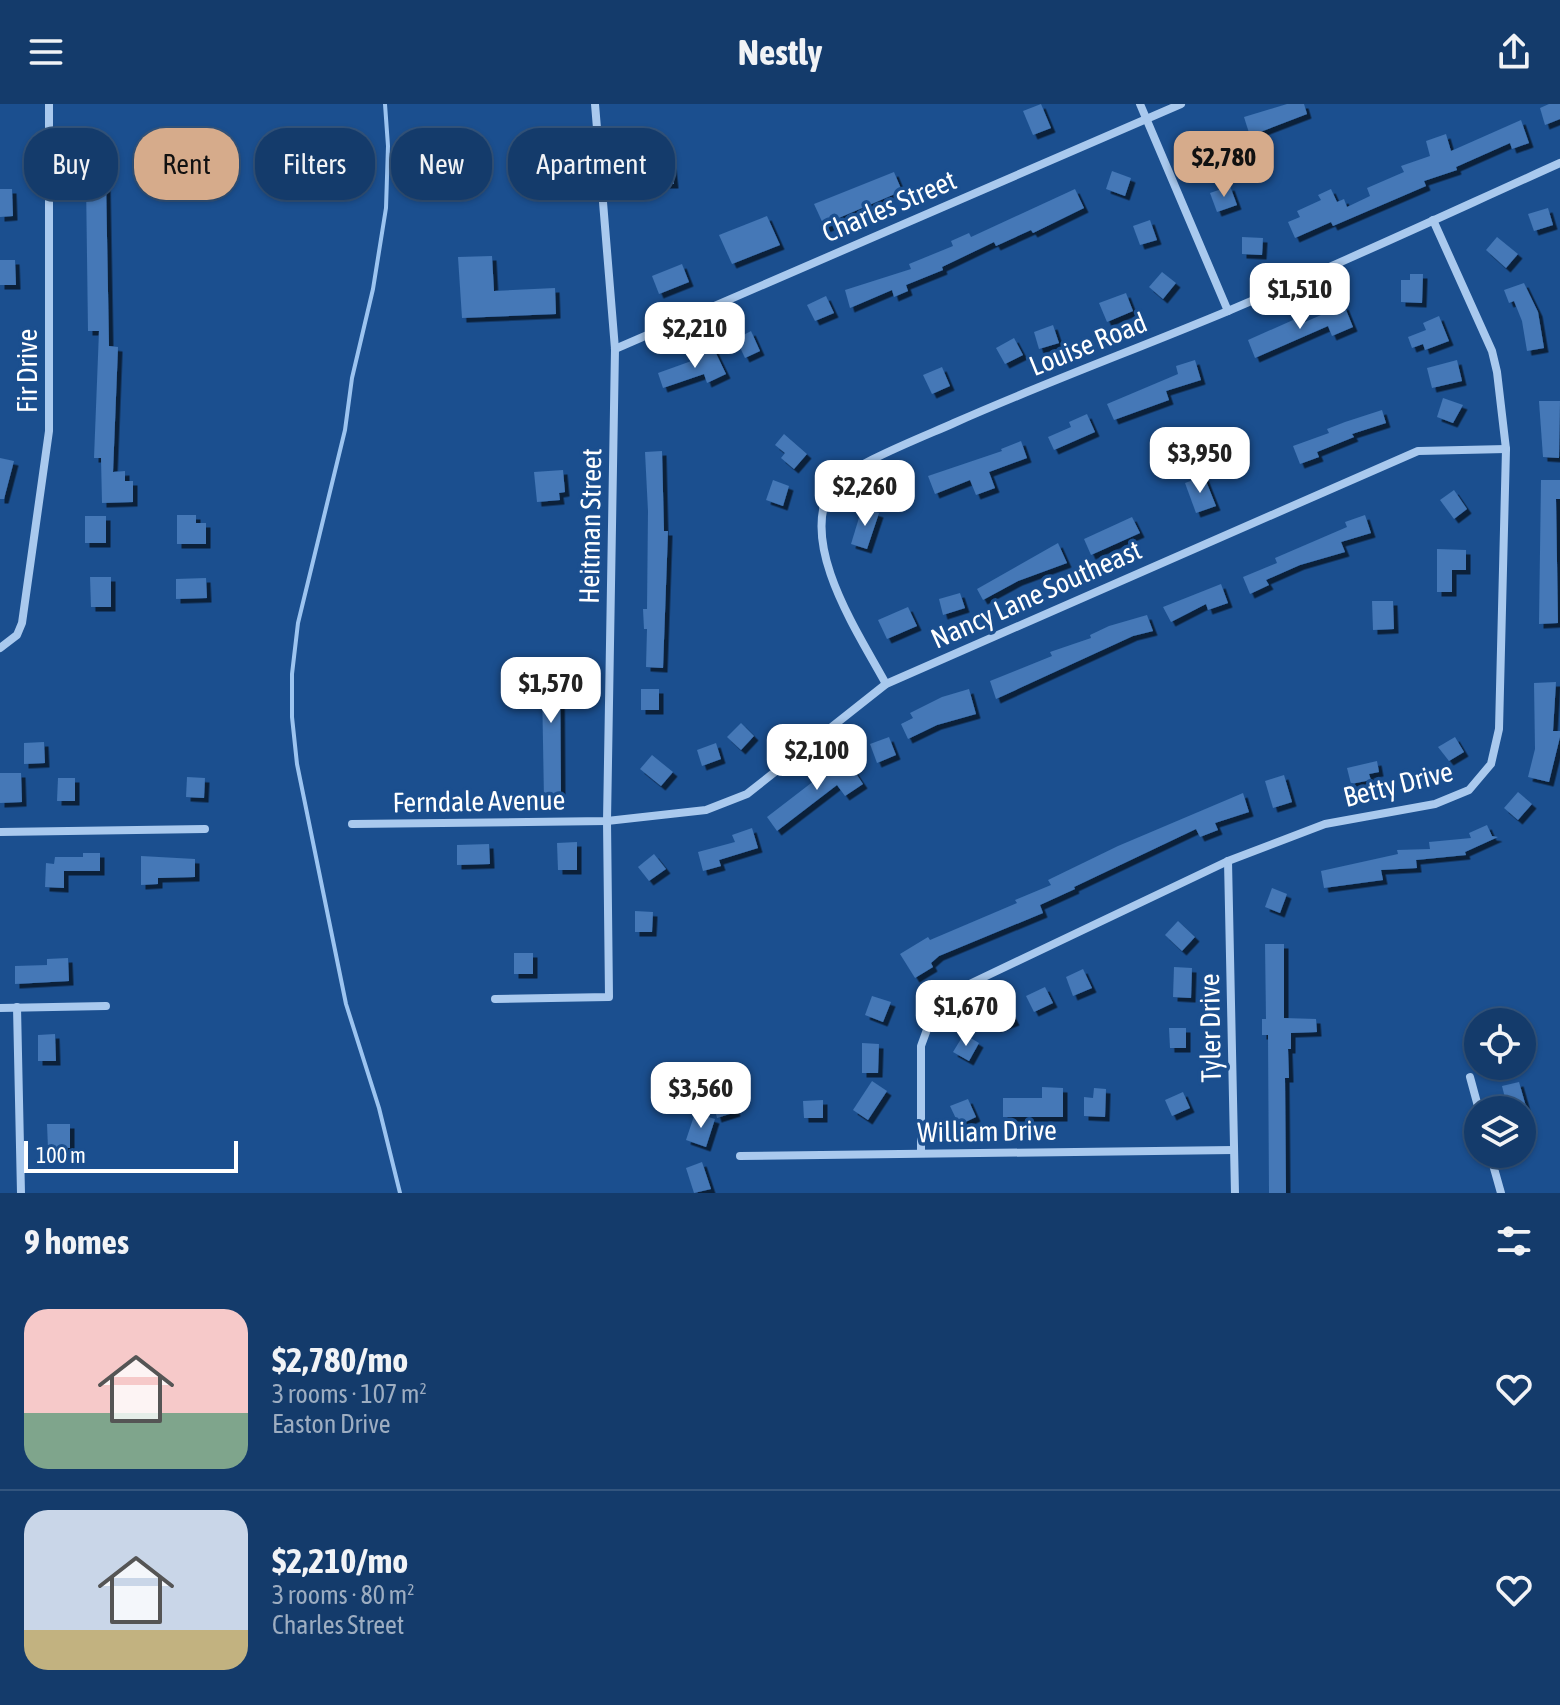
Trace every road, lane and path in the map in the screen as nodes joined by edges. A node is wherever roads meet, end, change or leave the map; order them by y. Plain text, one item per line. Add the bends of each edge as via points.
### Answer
1 (49, 104) edge
2 (1140, 104) edge
3 (1181, 104) edge
4 (597, 105) edge
5 (1146, 119) junction
6 (1560, 163) edge
7 (1433, 220) junction
8 (1228, 311) junction
9 (615, 349) junction
10 (1506, 449) junction
11 (0, 648) edge
12 (886, 684) junction
13 (607, 821) junction
14 (352, 824) dead end
15 (205, 829) dead end
16 (0, 832) edge
17 (1228, 861) junction
18 (495, 999) dead end
19 (106, 1006) dead end
20 (17, 1007) junction
21 (0, 1008) edge
22 (1234, 1150) junction
23 (921, 1153) junction
24 (740, 1156) dead end
25 (1494, 1168) edge
26 (21, 1193) edge
27 (1235, 1193) edge
28 (1501, 1193) edge

1 - 11 street, Fir Drive via 49,431 17,635
2 - 5 street
3 - 5 street, Charles Street
4 - 9 street, Heitman Street
5 - 8 street
5 - 9 street, Charles Street
6 - 7 street, Louise Road
7 - 8 street, Louise Road
7 - 10 street, Betty Drive via 1492,351
8 - 12 street, Louise Road via 987,408 880,456 836,483 827,501 823,553
9 - 13 street, Heitman Street
10 - 12 street, Nancy Lane Southeast via 1418,451
10 - 17 street, Betty Drive via 1499,729 1491,764 1469,790 1435,804 1325,824
12 - 13 street, Nancy Lane Southeast via 747,794 706,810
13 - 14 street, Ferndale Avenue
13 - 18 street, Heitman Street via 609,997
15 - 16 street
17 - 22 street, Tyler Drive
17 - 23 street, Betty Drive via 959,989 933,1013 921,1046
19 - 20 street
20 - 21 street
20 - 26 street
22 - 23 street, William Drive
22 - 27 street, Tyler Drive
23 - 24 street, William Drive
25 - 28 street

